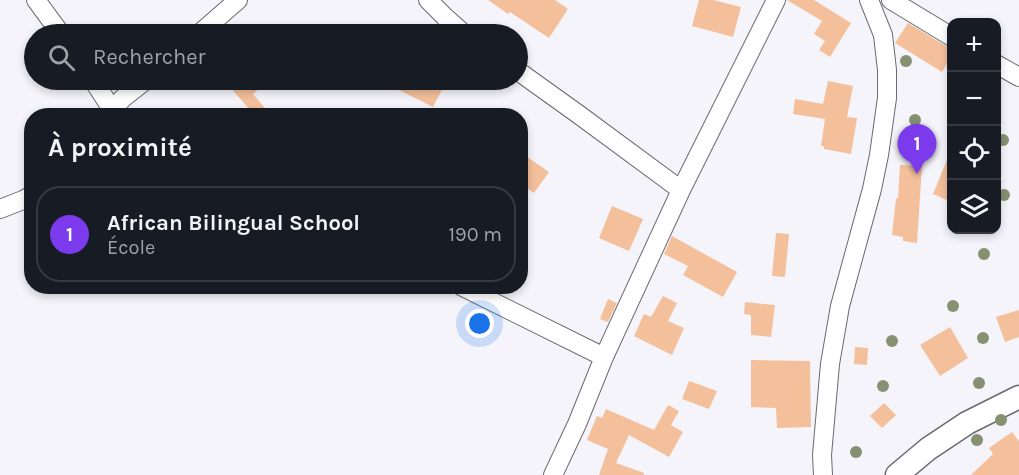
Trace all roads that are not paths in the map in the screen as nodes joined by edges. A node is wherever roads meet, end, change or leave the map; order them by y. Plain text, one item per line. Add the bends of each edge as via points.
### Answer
1 (36, 0) edge
2 (238, 0) edge
3 (428, 0) edge
4 (776, 0) edge
5 (869, 0) edge
6 (891, 0) edge
7 (54, 24) edge
8 (210, 24) edge
9 (453, 24) edge
10 (947, 35) edge
11 (1001, 67) edge
12 (1019, 77) edge
13 (528, 78) edge
14 (98, 90) edge
15 (133, 90) edge
16 (108, 108) edge
17 (115, 108) edge
18 (681, 190) junction
19 (24, 199) edge
20 (0, 209) edge
21 (476, 294) edge
22 (604, 357) junction
23 (1019, 397) edge
24 (822, 455) junction
25 (552, 475) edge
26 (823, 475) edge
27 (835, 475) edge
28 (897, 475) edge

1 - 7 street
2 - 8 street
3 - 9 street
4 - 18 street
5 - 24 street via 883,35 887,98 874,178 840,306
6 - 10 street
11 - 12 street
13 - 18 street
14 - 16 street
15 - 17 street
18 - 22 street
19 - 20 street
21 - 22 street
22 - 25 street
23 - 28 main road via 967,423
24 - 26 street
24 - 27 street

